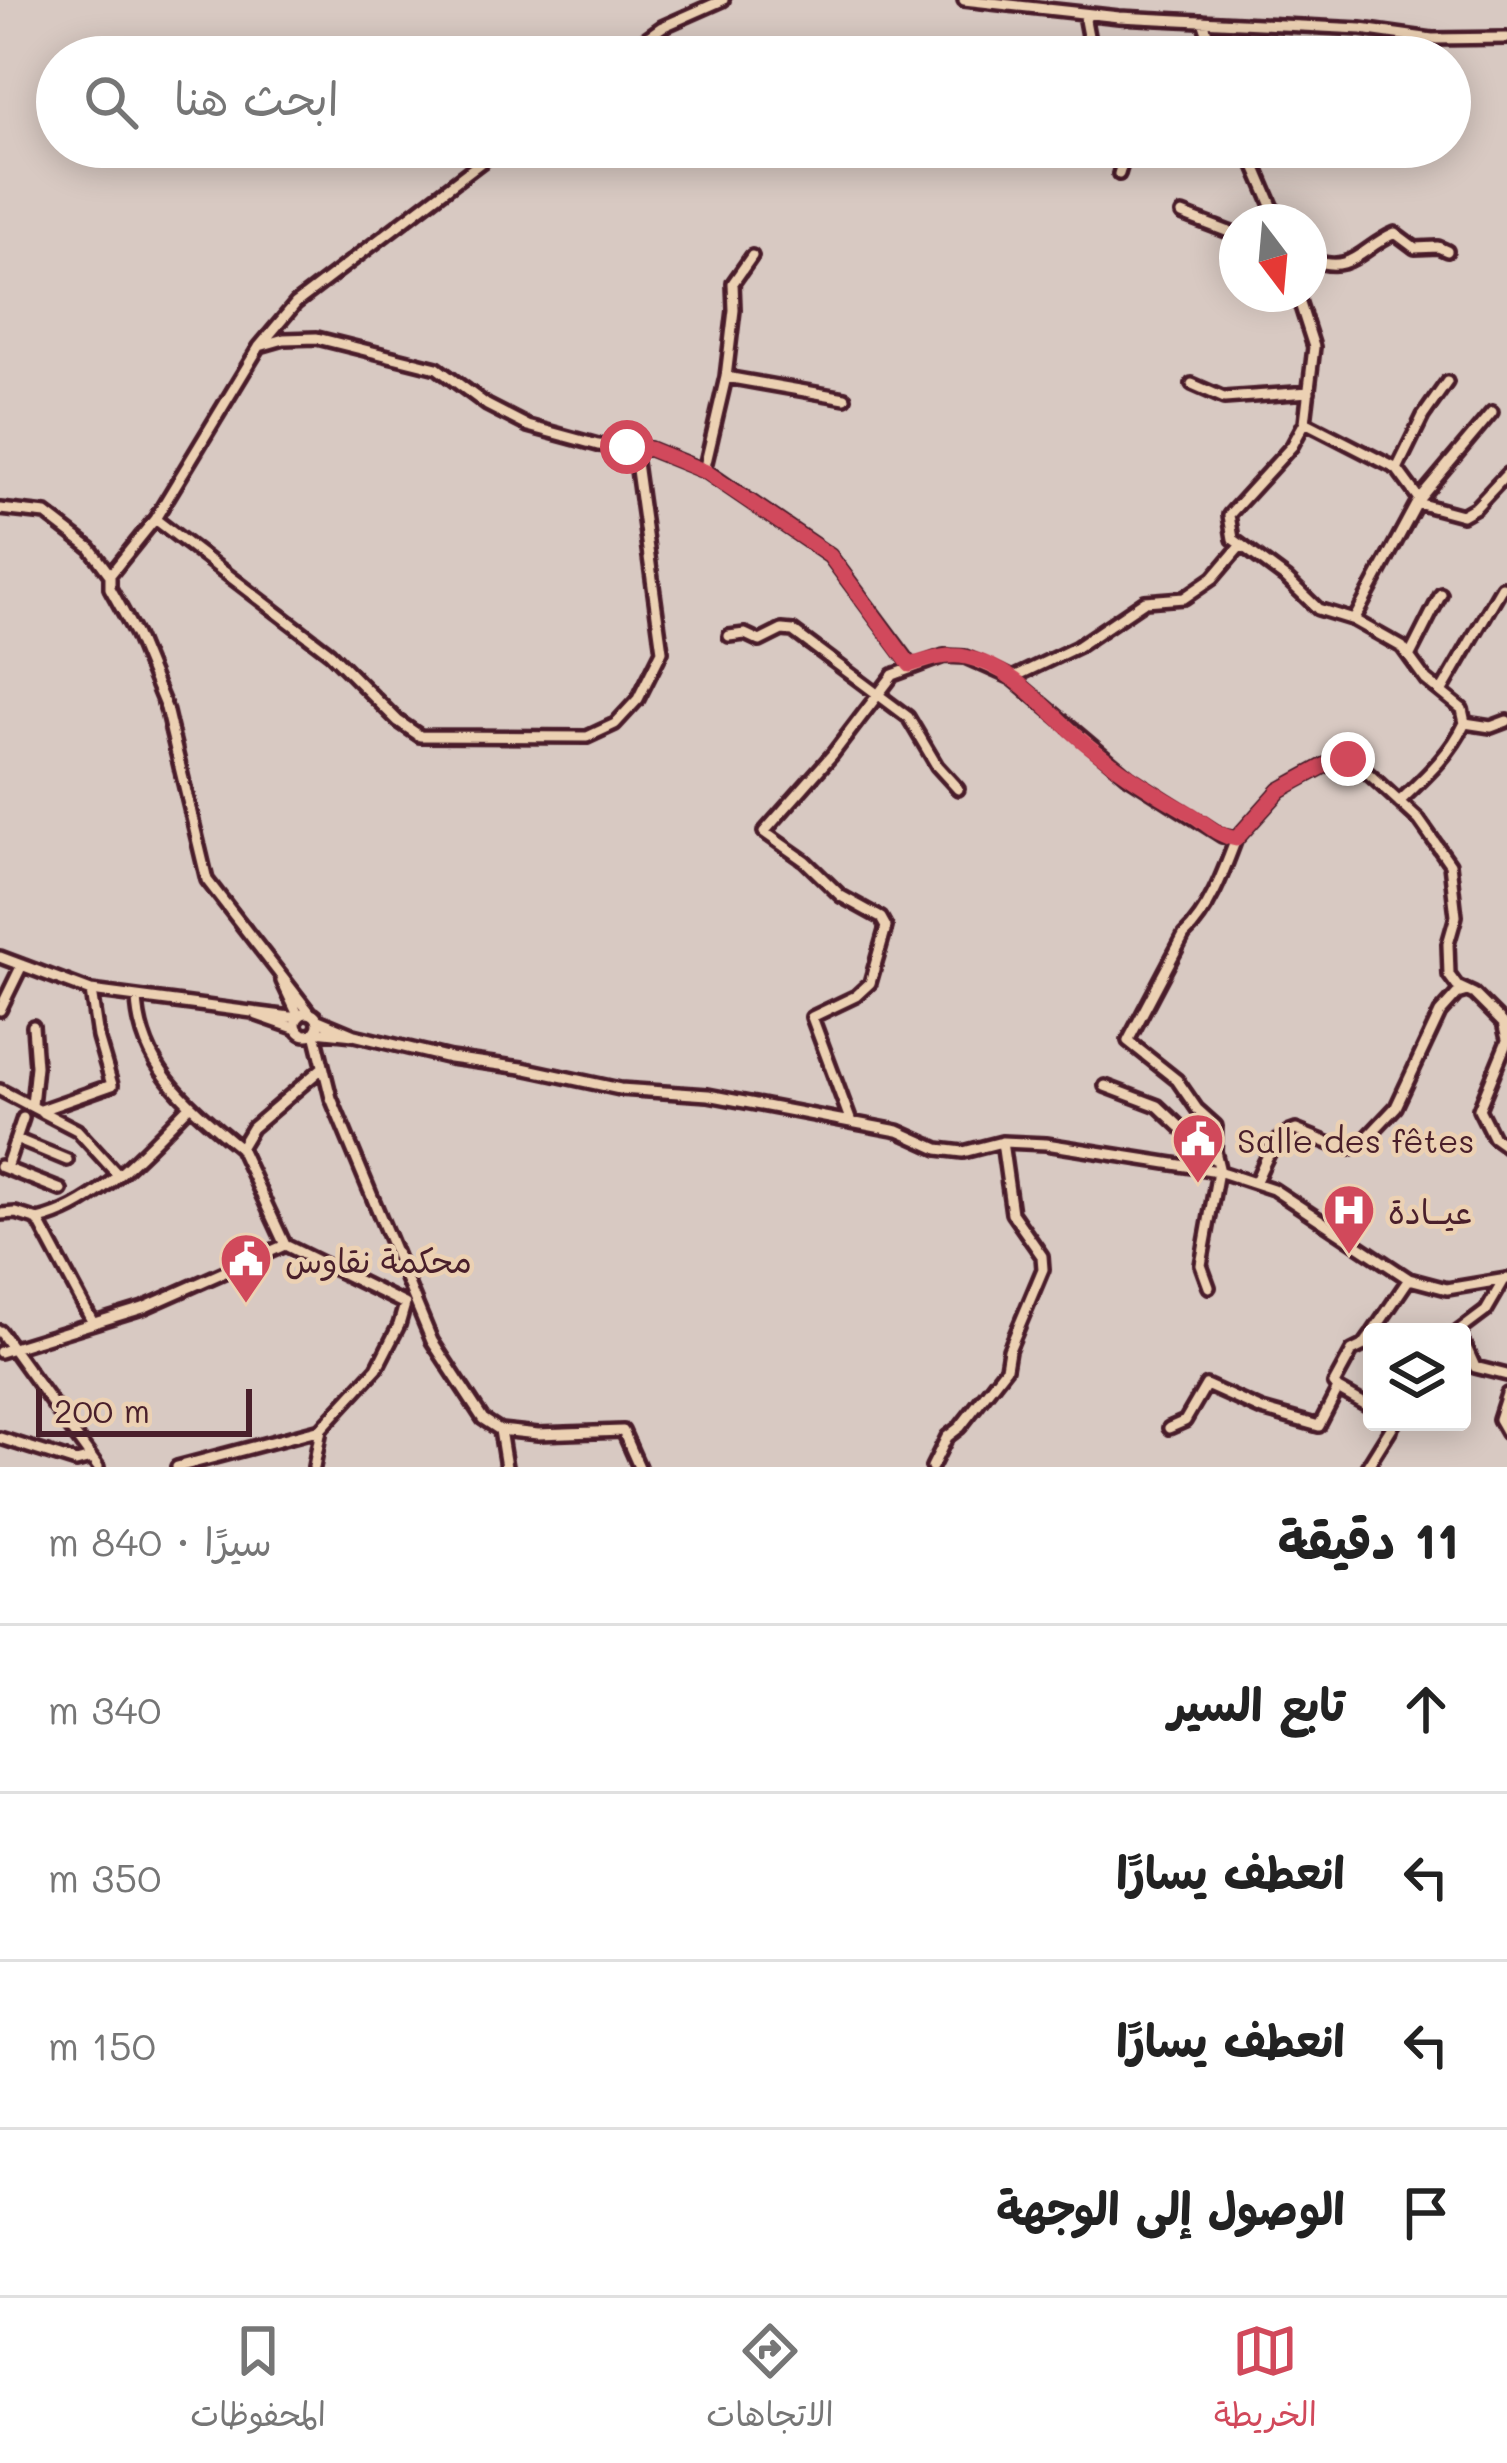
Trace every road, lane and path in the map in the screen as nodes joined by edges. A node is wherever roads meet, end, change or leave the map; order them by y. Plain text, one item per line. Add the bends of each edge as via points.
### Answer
1 (724, 0) edge
2 (964, 0) edge
3 (1088, 14) junction
4 (1203, 21) junction
5 (649, 36) edge
6 (1088, 36) edge
7 (1208, 36) edge
8 (1411, 36) edge
9 (1471, 38) edge
10 (1507, 38) edge
11 (473, 168) edge
12 (1121, 168) edge
13 (1256, 168) edge
14 (1119, 174) dead end
15 (1272, 204) edge
16 (1182, 214) dead end
17 (1219, 228) edge
18 (1448, 251) dead end
19 (752, 256) dead end
20 (1327, 261) edge
21 (1303, 312) edge
22 (277, 324) junction
23 (284, 339) junction
24 (259, 347) junction
25 (726, 377) junction
26 (1447, 382) dead end
27 (1192, 384) dead end
28 (1309, 392) junction
29 (845, 398) dead end
30 (1492, 412) dead end
31 (1305, 422) junction
32 (634, 448) junction
33 (1397, 469) junction
34 (704, 471) junction
35 (1507, 474) edge
36 (1418, 501) junction
37 (0, 508) edge
38 (155, 519) junction
39 (1241, 544) junction
40 (110, 575) junction
41 (1502, 587) dead end
42 (1441, 594) dead end
43 (1354, 620) junction
44 (730, 636) dead end
45 (1410, 655) junction
46 (910, 665) junction
47 (1012, 678) junction
48 (1441, 692) junction
49 (878, 693) junction
50 (1507, 721) edge
51 (1466, 723) junction
52 (958, 789) dead end
53 (1399, 802) junction
54 (1236, 839) junction
55 (0, 957) edge
56 (22, 965) junction
57 (277, 970) junction
58 (1449, 975) junction
59 (91, 991) junction
60 (1467, 991) junction
61 (137, 998) junction
62 (292, 1000) junction
63 (1447, 1004) junction
64 (0, 1010) edge
65 (280, 1014) junction
66 (257, 1016) junction
67 (33, 1026) dead end
68 (310, 1027) junction
69 (1507, 1040) edge
70 (1504, 1059) edge
71 (320, 1066) junction
72 (1105, 1085) dead end
73 (0, 1090) edge
74 (190, 1105) junction
75 (37, 1107) junction
76 (23, 1118) dead end
77 (851, 1122) junction
78 (16, 1139) junction
79 (1002, 1142) junction
80 (1507, 1147) edge
81 (240, 1148) junction
82 (68, 1160) dead end
83 (3, 1167) edge
84 (1219, 1169) junction
85 (118, 1175) junction
86 (1256, 1181) junction
87 (62, 1190) dead end
88 (0, 1214) edge
89 (38, 1220) junction
90 (285, 1245) junction
91 (1409, 1280) junction
92 (1505, 1280) edge
93 (1209, 1287) dead end
94 (410, 1292) junction
95 (405, 1304) junction
96 (94, 1323) junction
97 (1379, 1323) edge
98 (1471, 1325) edge
99 (0, 1331) edge
100 (1363, 1346) edge
101 (13, 1348) junction
102 (0, 1352) edge
103 (1471, 1358) edge
104 (1507, 1375) edge
105 (1338, 1389) junction
106 (1507, 1394) edge
107 (1363, 1403) edge
108 (1169, 1428) dead end
109 (321, 1429) junction
110 (500, 1430) junction
111 (1389, 1431) edge
112 (1507, 1433) edge
113 (0, 1438) edge
114 (95, 1462) edge
115 (176, 1467) edge
116 (314, 1467) edge
117 (506, 1467) edge
118 (639, 1467) edge
119 (932, 1467) edge
120 (1366, 1467) edge

1 - 5 street
2 - 3 street
3 - 4 street
3 - 6 street
4 - 7 street
4 - 8 street
9 - 10 street
11 - 22 street
12 - 14 street
13 - 15 street
16 - 17 street
18 - 20 street via 1415,248 1395,233 1349,263
19 - 25 street via 733,284
21 - 28 street via 1314,347
22 - 23 street
22 - 24 street
23 - 24 street
23 - 32 street via 317,338 437,368 528,426
24 - 38 street
25 - 29 street
25 - 34 street
26 - 33 street
27 - 28 street via 1224,398
28 - 31 street
30 - 36 street
31 - 33 street
31 - 39 street via 1229,515
32 - 34 street
32 - 38 street via 662,651 638,699 615,724 586,736 420,736 329,653
33 - 36 street
34 - 46 street via 830,556
35 - 36 street via 1462,515
36 - 43 street
37 - 40 street via 46,514
38 - 40 street
39 - 43 street via 1318,609
39 - 47 street via 1196,592 1145,601
40 - 57 street via 166,708 208,880
41 - 48 street
42 - 45 street
43 - 45 street
44 - 49 street via 794,632
45 - 48 street
46 - 47 street via 965,657
46 - 49 street
47 - 54 street via 1129,777
48 - 51 street
49 - 52 street via 908,717
49 - 77 street via 764,832 886,927 870,983 812,1017
50 - 51 street
51 - 53 street
53 - 54 street via 1358,764 1335,760 1280,790
53 - 58 street via 1450,864 1456,916
54 - 84 street via 1128,1041 1216,1126
55 - 56 street
56 - 59 street
56 - 64 street
57 - 62 street
57 - 68 street
58 - 60 street
58 - 63 street
59 - 61 street
59 - 75 street via 112,1085
60 - 63 street
60 - 69 street via 1503,1023
61 - 66 street
61 - 74 street via 146,1042
62 - 65 street
62 - 68 street
63 - 86 street via 1396,1107 1362,1143 1344,1147 1288,1131
65 - 66 street
65 - 68 street
66 - 68 street
67 - 75 street
68 - 71 street
68 - 77 street via 620,1089 708,1095
69 - 70 street
70 - 80 street via 1479,1109
71 - 81 street
71 - 94 street
72 - 84 street via 1158,1106
73 - 75 street
74 - 81 street
74 - 85 street
75 - 85 street via 77,1130
76 - 78 street
77 - 79 street via 952,1151
78 - 82 street
78 - 83 street
79 - 84 street
79 - 119 street via 1012,1213 1043,1269 1006,1368 946,1437
81 - 90 street
83 - 87 street
84 - 86 street
84 - 93 street via 1201,1264
85 - 89 street
86 - 91 street
88 - 89 street
89 - 96 street
90 - 95 street
90 - 96 street
91 - 92 street via 1447,1289
91 - 97 street
92 - 98 street
94 - 95 street
94 - 110 street via 458,1383
95 - 109 street via 376,1368
96 - 101 street
99 - 101 street
100 - 105 street via 1352,1351
101 - 102 street
101 - 114 street
103 - 104 street via 1475,1367
105 - 107 street
105 - 108 street via 1319,1426 1206,1385 1185,1421
106 - 112 street via 1498,1419
109 - 115 street
109 - 116 street
110 - 117 street
110 - 118 street via 623,1431
111 - 120 street
113 - 114 street

